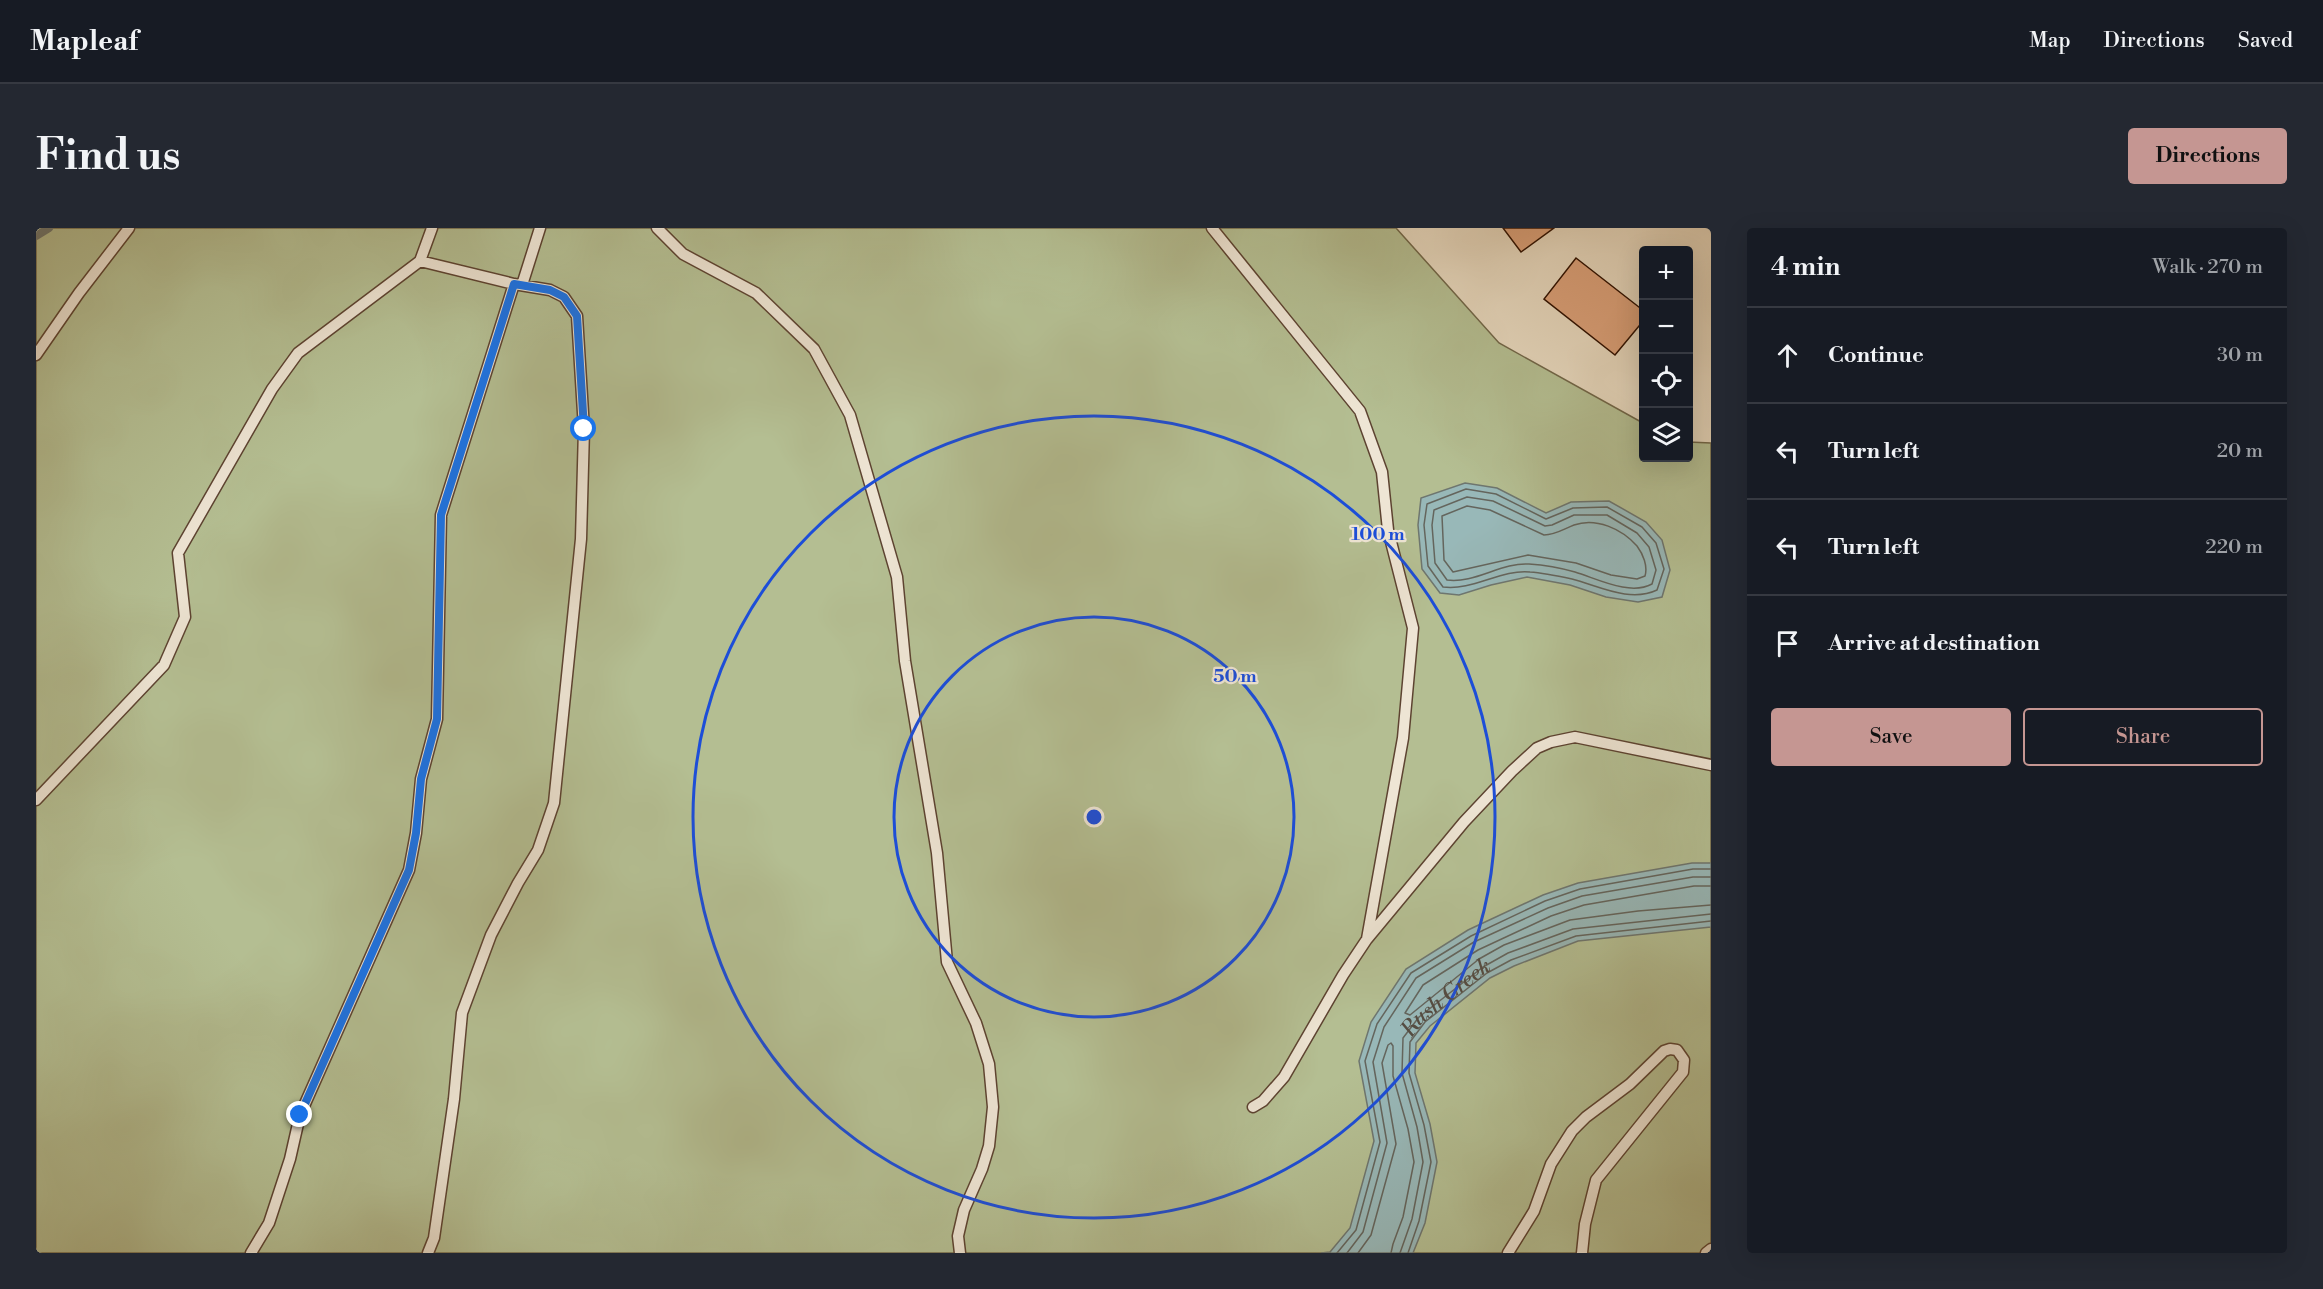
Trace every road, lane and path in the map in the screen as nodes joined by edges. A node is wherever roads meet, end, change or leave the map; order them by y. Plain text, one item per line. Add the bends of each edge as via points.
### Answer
1 (129, 228) edge
2 (432, 228) edge
3 (540, 228) edge
4 (657, 228) edge
5 (1212, 228) edge
6 (420, 261) junction
7 (518, 284) junction
8 (36, 356) edge
9 (1711, 765) edge
10 (36, 800) edge
11 (1367, 939) junction
12 (1253, 1107) dead end
13 (1711, 1249) edge
14 (251, 1253) edge
15 (428, 1253) edge
16 (960, 1253) edge
17 (1508, 1253) edge
18 (1582, 1253) edge
19 (1706, 1253) edge

1 - 8 lane
2 - 6 lane
3 - 7 lane
4 - 16 lane via 683,254 756,293 814,349 850,415 897,577 905,661 937,853 947,962 976,1023 989,1064 993,1107 989,1146 964,1210 958,1236
5 - 11 lane via 1360,411 1382,472 1388,530 1413,628 1403,738
6 - 7 lane
6 - 10 lane via 298,353 272,389 178,553 185,617 164,665
7 - 14 lane via 441,515 437,719 421,779 409,870 300,1115 270,1223
7 - 15 lane via 564,297 577,316 584,429 581,539 554,803 538,850 491,935 462,1013 454,1099 434,1238
9 - 11 lane via 1575,737 1537,748 1464,822
11 - 12 lane via 1284,1077
13 - 19 lane
17 - 18 lane via 1534,1211 1551,1164 1572,1131 1664,1051 1677,1050 1684,1060 1683,1072 1596,1180

